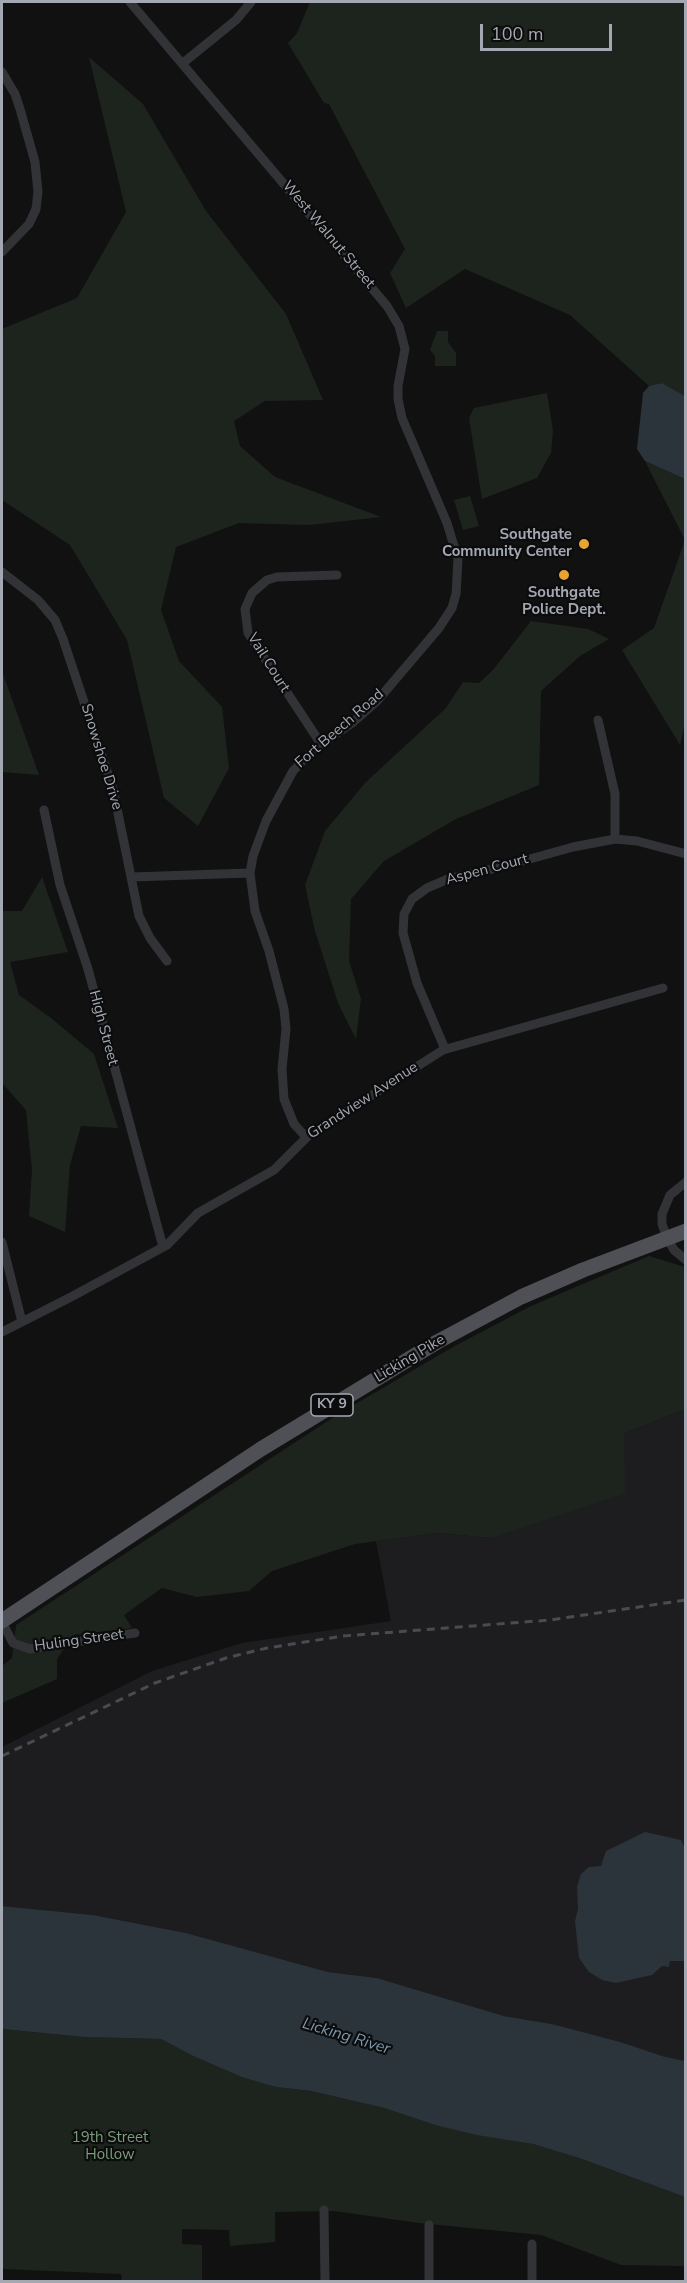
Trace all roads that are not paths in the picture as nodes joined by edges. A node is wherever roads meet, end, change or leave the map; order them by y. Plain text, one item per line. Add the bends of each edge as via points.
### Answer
1 (130, 2) edge
2 (251, 2) edge
3 (183, 63) junction
4 (2, 72) edge
5 (2, 252) edge
6 (440, 507) joint
7 (2, 572) edge
8 (337, 575) dead end
9 (598, 720) dead end
10 (321, 744) junction
11 (44, 810) dead end
12 (615, 839) junction
13 (686, 854) edge
14 (250, 873) junction
15 (131, 877) junction
16 (167, 961) dead end
17 (663, 988) dead end
18 (445, 1048) junction
19 (306, 1137) junction
20 (686, 1182) edge
21 (686, 1231) edge
22 (667, 1238) junction
23 (2, 1242) edge
24 (163, 1247) junction
25 (686, 1260) edge
26 (22, 1322) junction
27 (2, 1332) edge
28 (2, 1621) edge
29 (135, 1633) dead end
30 (324, 2210) dead end
31 (429, 2225) dead end
32 (532, 2244) dead end
33 (325, 2282) edge
34 (429, 2282) edge
35 (532, 2282) edge

1 - 3 street, West Walnut Street
2 - 3 street via 236,20
3 - 6 street, West Walnut Street via 387,306 399,326 405,349 398,386 400,409
4 - 5 street via 15,94 38,183 33,216
6 - 10 street, Fort Beech Road via 458,559 456,594 449,614 377,701
7 - 15 street, Snowshoe Drive via 49,612 63,639 113,789
8 - 10 street, Vail Court via 267,580 257,587 245,609 248,633
9 - 12 street via 615,794
10 - 14 street, Fort Beech Road via 285,783 260,835
11 - 24 street, High Street via 60,885 88,969
12 - 13 street, Aspen Court
12 - 18 street, Aspen Court via 448,879 412,899 404,914 403,933 417,983
14 - 15 street
14 - 19 street, Fort Beech Road via 255,912 283,1002 284,1099 294,1124
15 - 16 street, Snowshoe Drive via 139,916
17 - 18 street, Grandview Avenue
18 - 19 street, Grandview Avenue
19 - 24 street, Grandview Avenue via 274,1170 198,1213
20 - 22 street via 664,1204 662,1224
21 - 22 main road, Licking Pike / KY 9
22 - 25 street
22 - 28 main road, Licking Pike / KY 9 via 583,1270 436,1342 261,1449
23 - 26 street
24 - 26 street, Grandview Avenue
26 - 27 street, Grandview Avenue
28 - 29 street, Huling Street via 13,1643 30,1649
30 - 33 street
31 - 34 street
32 - 35 street

